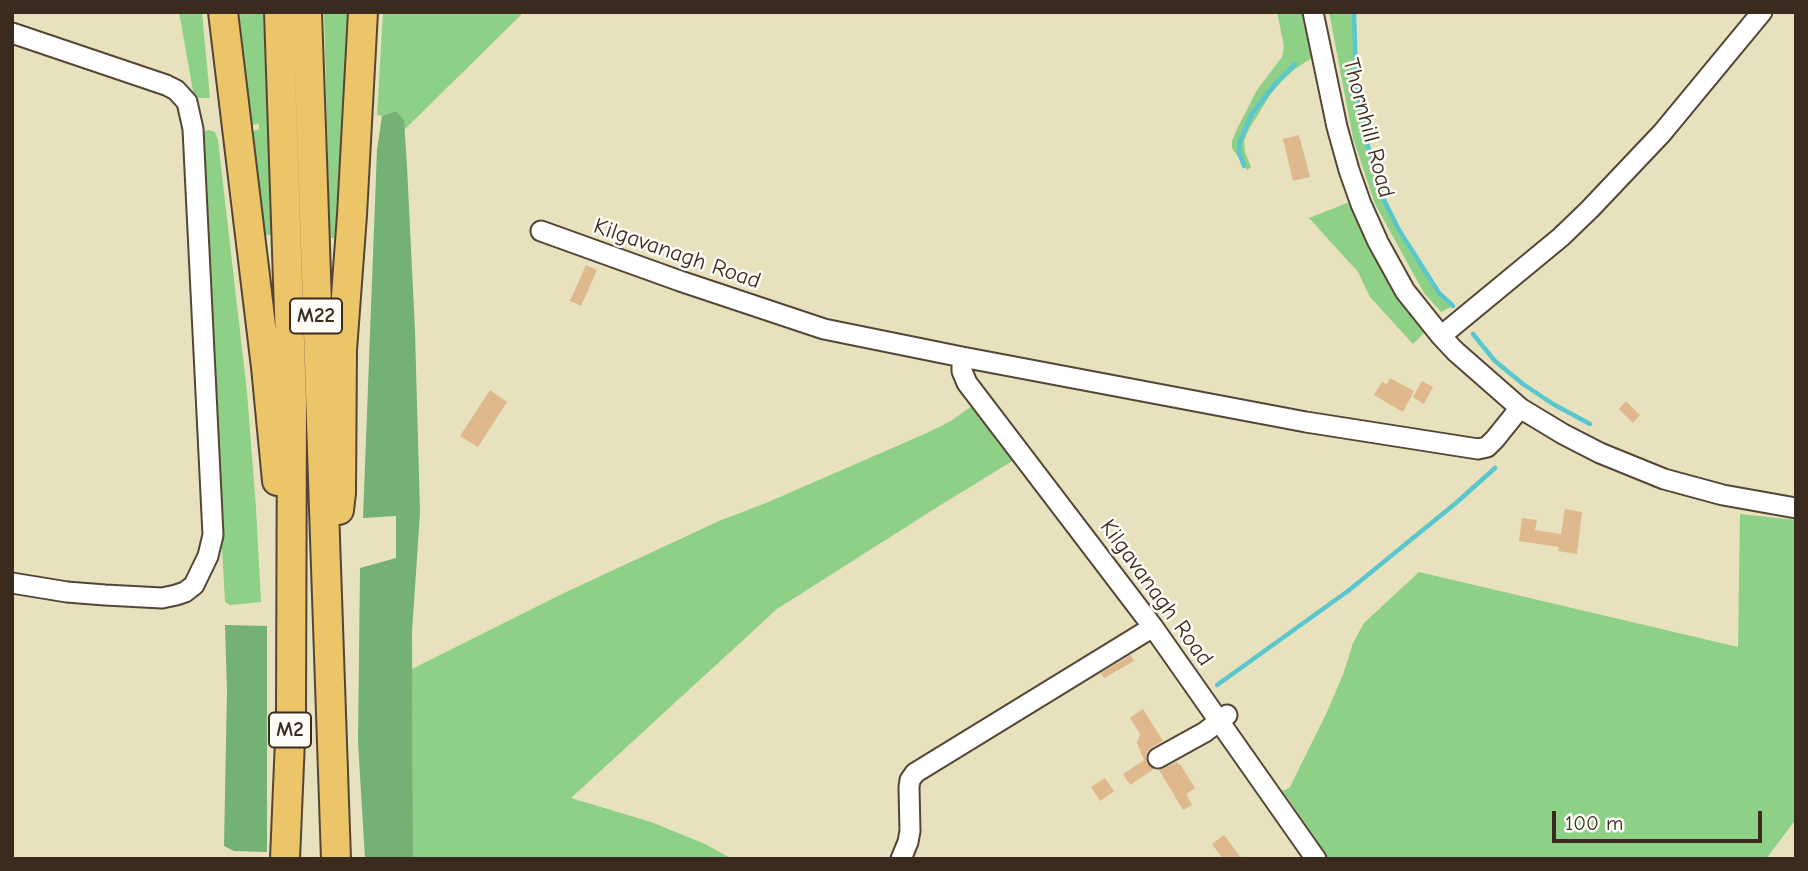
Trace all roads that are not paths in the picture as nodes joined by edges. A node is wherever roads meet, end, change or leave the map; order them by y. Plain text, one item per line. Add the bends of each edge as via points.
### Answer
1 (223, 12) edge
2 (279, 12) edge
3 (307, 12) edge
4 (363, 12) edge
5 (1313, 12) edge
6 (1762, 12) edge
7 (12, 33) edge
8 (541, 231) dead end
9 (1441, 336) junction
10 (962, 357) junction
11 (1520, 408) junction
12 (1796, 508) edge
13 (12, 583) edge
14 (292, 602) junction
15 (328, 620) junction
16 (1153, 627) junction
17 (1223, 718) junction
18 (1158, 758) dead end
19 (285, 859) edge
20 (336, 859) edge
21 (901, 859) edge
22 (1316, 859) edge

1 - 14 highway
2 - 14 highway, M22 via 292,401
3 - 15 highway, M22
4 - 15 highway via 342,350 341,492
5 - 9 street, Thornhill Road via 1337,127 1361,204 1405,290
6 - 9 street via 1662,133 1590,208
7 - 13 street via 166,85 187,102 193,129 213,535 194,585 162,598
8 - 10 street, Kilgavanagh Road via 824,329
9 - 11 street, Thornhill Road
10 - 11 street, Kilgavanagh Road via 1260,407 1469,449 1487,447
10 - 16 street, Kilgavanagh Road via 967,383
11 - 12 street, Thornhill Road via 1600,453 1664,479 1725,494 1746,507
14 - 19 highway, M2
15 - 20 highway, M2
16 - 17 street, Kilgavanagh Road
16 - 21 street via 915,774 909,787 910,831
17 - 18 street
17 - 22 street, Kilgavanagh Road

